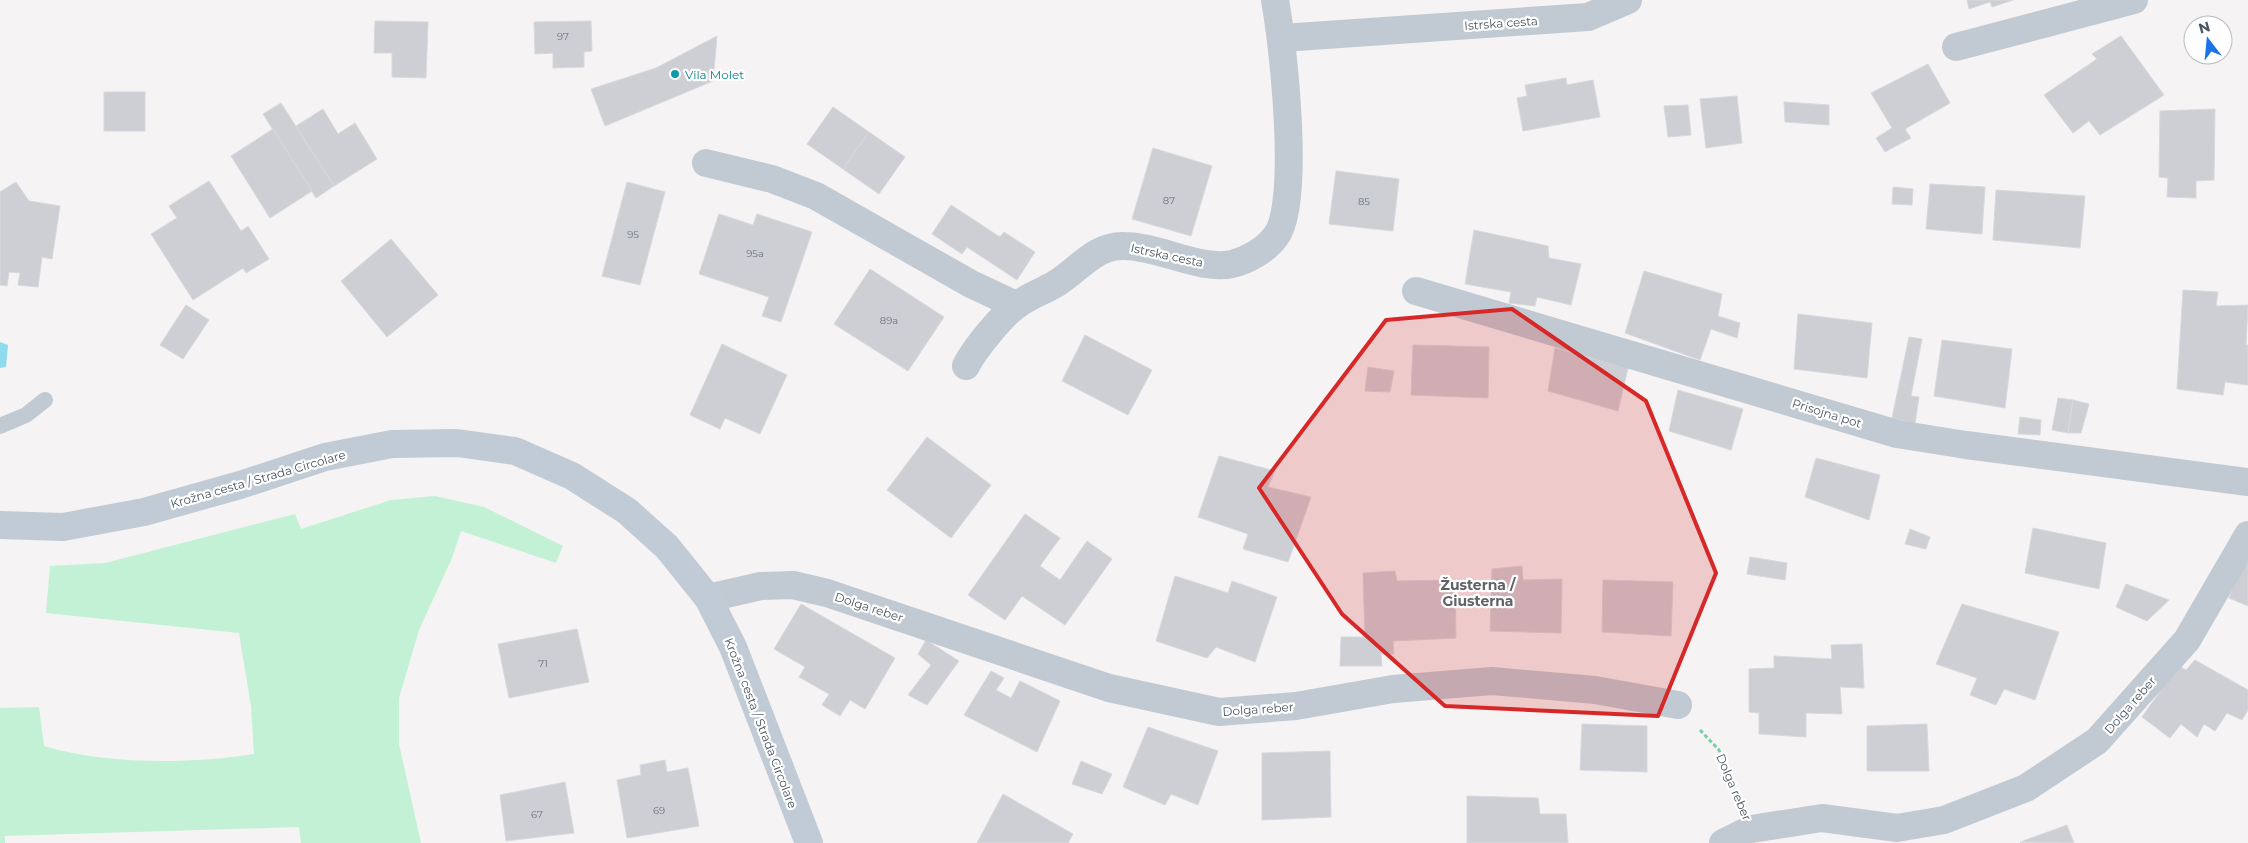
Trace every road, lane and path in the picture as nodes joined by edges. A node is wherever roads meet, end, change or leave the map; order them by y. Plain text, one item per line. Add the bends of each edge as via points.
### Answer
1 (1275, 0) edge
2 (1628, 0) edge
3 (2134, 0) edge
4 (1282, 38) junction
5 (1956, 47) dead end
6 (706, 163) dead end
7 (1416, 291) dead end
8 (1016, 305) junction
9 (966, 366) dead end
10 (45, 400) dead end
11 (0, 426) edge
12 (2248, 482) edge
13 (0, 525) edge
14 (2248, 535) edge
15 (708, 598) junction
16 (1678, 705) joint
17 (1751, 829) junction
18 (1898, 835) edge
19 (808, 843) edge
20 (1723, 843) edge

1 - 4 street, Istrska cesta
2 - 4 street, Istrska cesta via 1588,17
3 - 5 street
4 - 8 street, Istrska cesta via 1289,164 1286,212 1277,236 1256,254 1231,264 1199,264 1165,252 1109,246 1055,284
6 - 8 street via 772,179 816,196 971,284
7 - 12 street, Prisojna pot via 1897,434
8 - 9 street, Istrska cesta via 972,352
10 - 11 lane via 26,415
13 - 15 street, Krožna cesta / Strada Circolare via 62,527 135,514 325,457 392,444 457,443 515,451 572,476 627,511 667,547
14 - 18 street, Dolga reber via 2187,640 2097,741 2026,788
15 - 16 street, Dolga reber via 761,586 793,585 827,593 1109,688 1219,712 1296,706 1392,689 1492,681 1595,690
15 - 19 street, Krožna cesta / Strada Circolare via 733,647
16 - 17 path, Dolga reber via 1719,750
17 - 18 street, Dolga reber via 1822,818
17 - 20 street, Dolga reber

